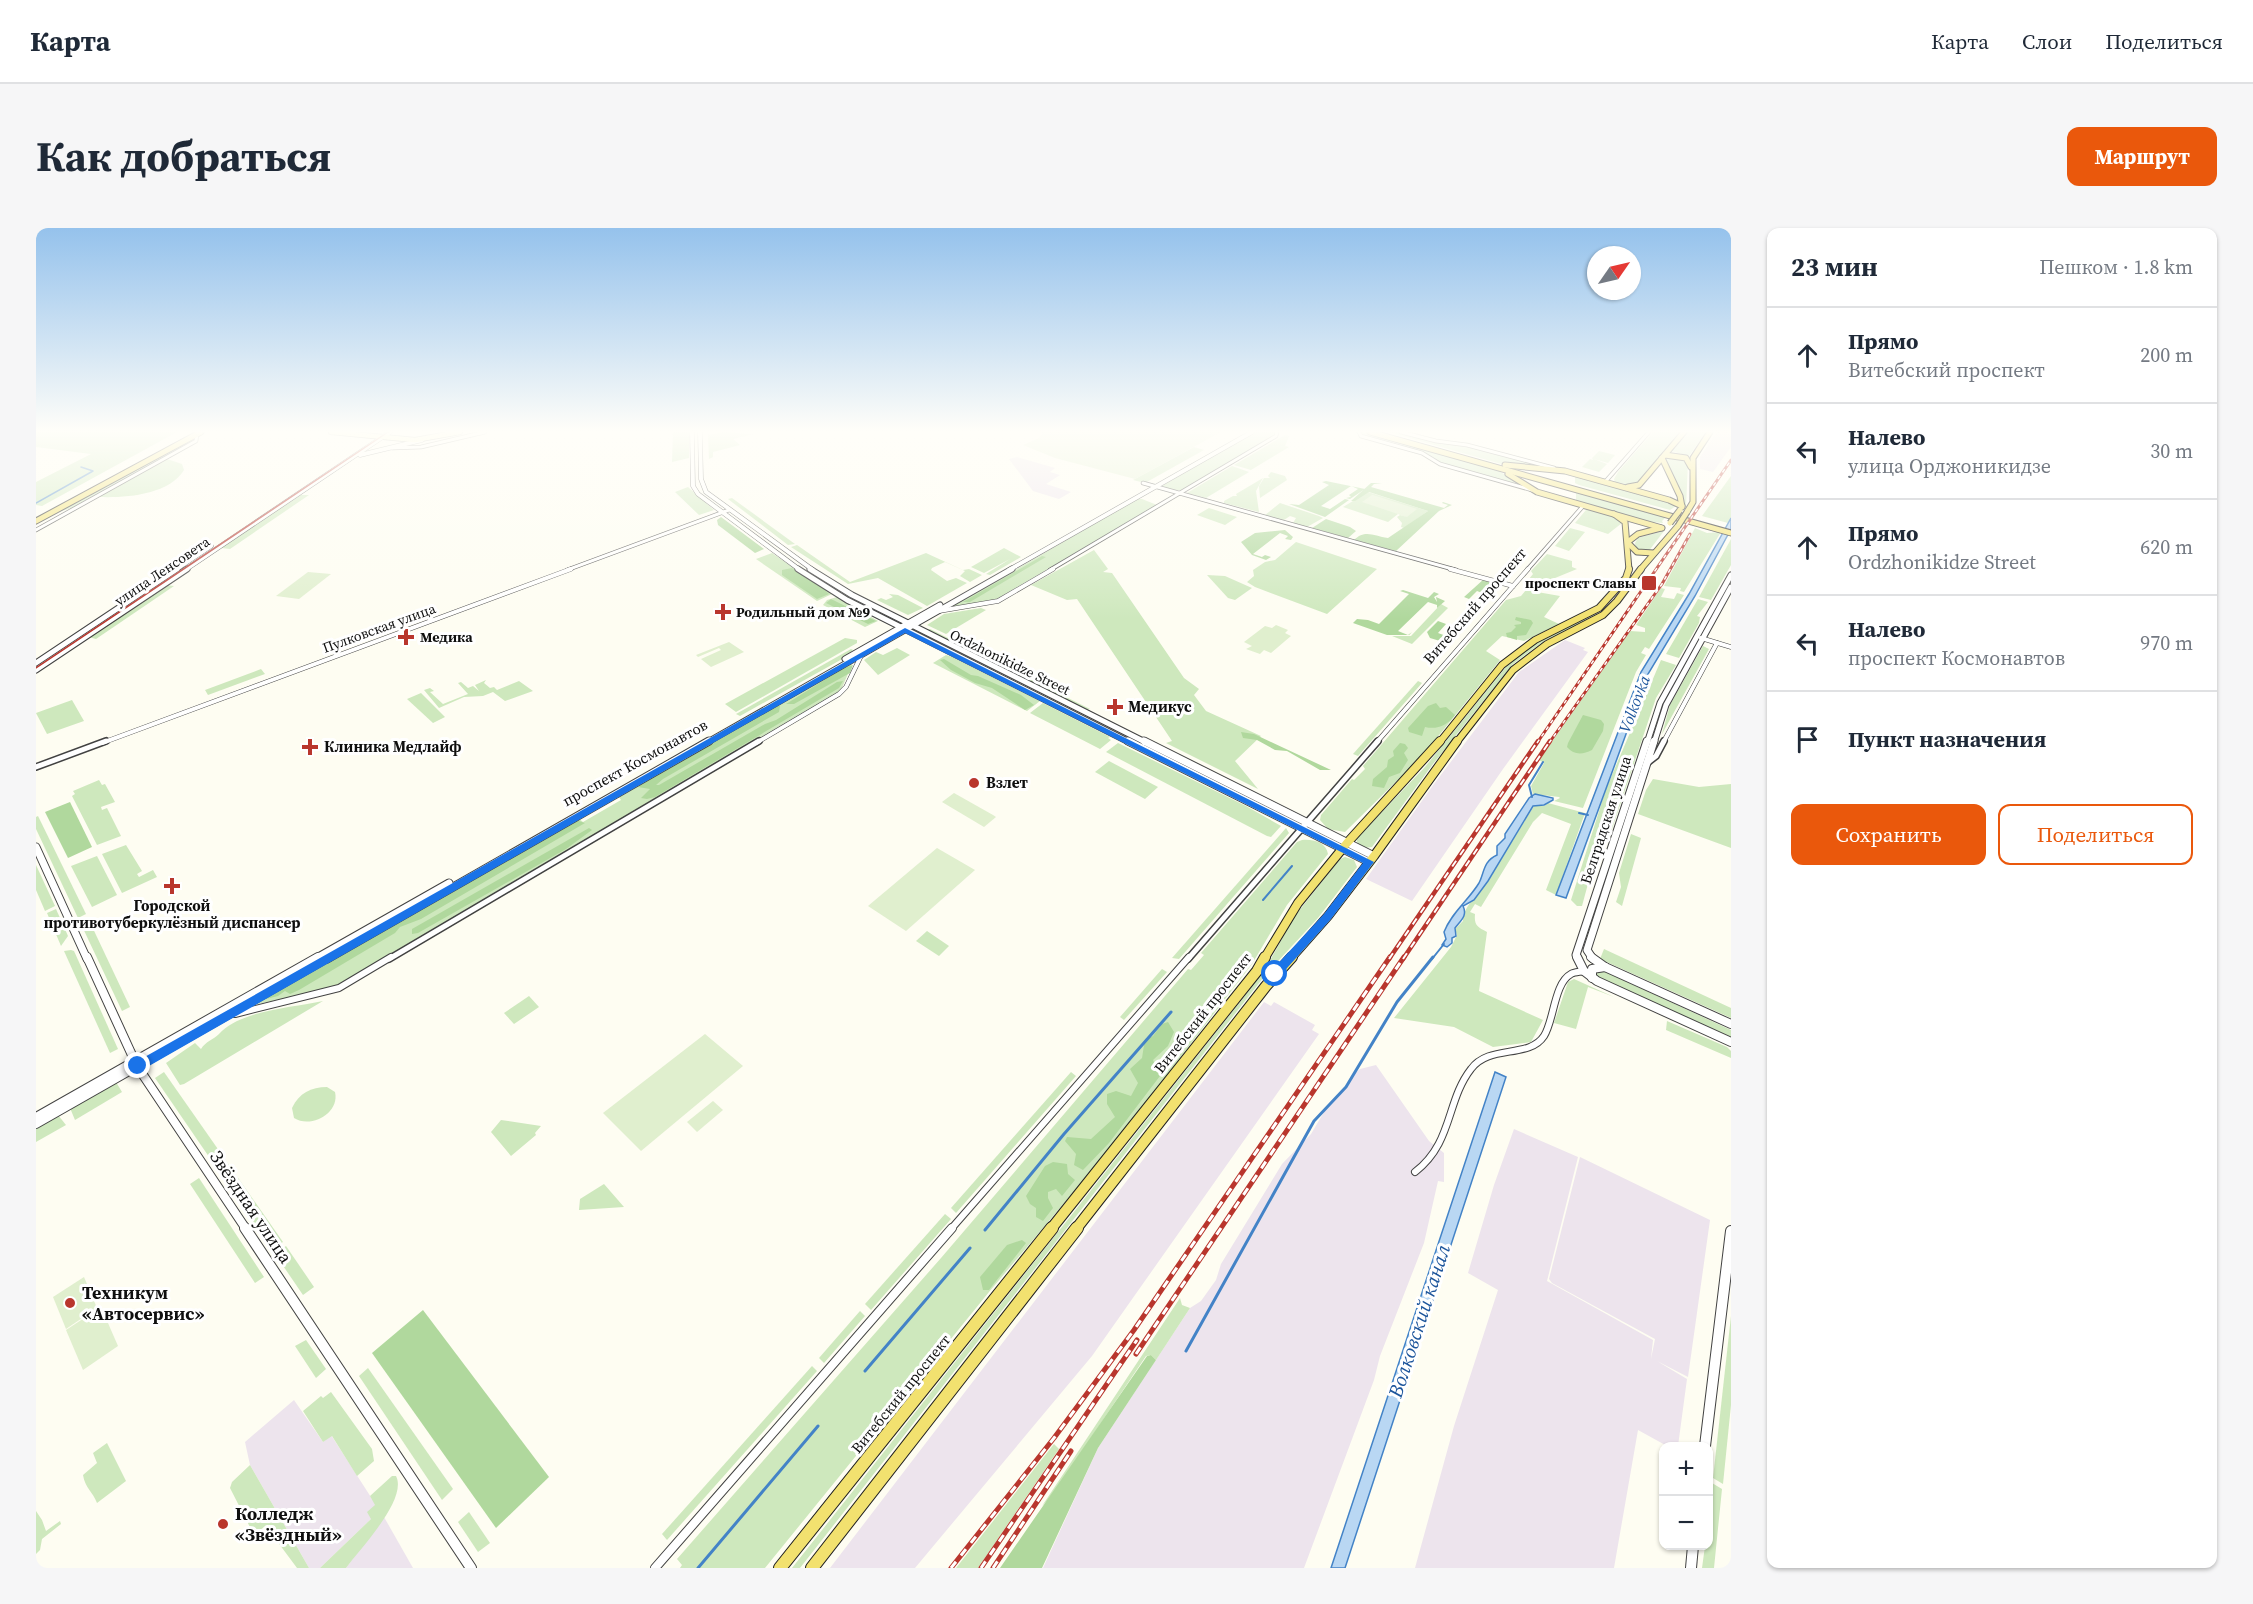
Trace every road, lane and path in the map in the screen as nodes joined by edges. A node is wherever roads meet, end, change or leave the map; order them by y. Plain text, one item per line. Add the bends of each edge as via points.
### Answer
1 (77, 495) edge
2 (84, 495) edge
3 (100, 495) edge
4 (289, 495) edge
5 (297, 495) edge
6 (699, 495) edge
7 (709, 495) edge
8 (1139, 495) edge
9 (1139, 495) edge
10 (1177, 495) edge
11 (1185, 495) edge
12 (1546, 495) edge
13 (1597, 495) edge
14 (1653, 495) edge
15 (1679, 495) edge
16 (1693, 495) edge
17 (1584, 505) junction
18 (1681, 508) junction
19 (729, 510) junction
20 (71, 511) junction
21 (722, 512) junction
22 (1614, 514) junction
23 (36, 516) edge
24 (42, 518) junction
25 (36, 521) edge
26 (1647, 523) junction
27 (1625, 525) junction
28 (1662, 528) junction
29 (36, 530) edge
30 (1731, 531) edge
31 (1629, 543) junction
32 (1662, 543) junction
33 (1654, 553) junction
34 (1731, 575) edge
35 (1513, 586) junction
36 (1731, 587) edge
37 (937, 611) junction
38 (906, 627) junction
39 (1699, 638) junction
40 (1717, 643) junction
41 (1731, 647) edge
42 (861, 656) junction
43 (36, 663) edge
44 (36, 670) edge
45 (1647, 763) junction
46 (36, 767) edge
47 (1306, 823) junction
48 (1300, 829) junction
49 (1344, 846) junction
50 (36, 847) edge
51 (1372, 859) junction
52 (1605, 967) junction
53 (1584, 971) junction
54 (1592, 978) junction
55 (228, 1016) junction
56 (1731, 1024) edge
57 (1731, 1042) edge
58 (1532, 1047) joint
59 (136, 1063) junction
60 (36, 1117) edge
61 (36, 1124) edge
62 (1415, 1172) dead end
63 (1731, 1231) edge
64 (1705, 1442) edge
65 (1693, 1550) edge
66 (471, 1568) edge
67 (655, 1568) edge
68 (780, 1568) edge
69 (812, 1568) edge
70 (1691, 1568) edge

1 - 23 main road
2 - 24 main road
3 - 20 street
4 - 43 street, улица Ленсовета
5 - 44 street, улица Ленсовета
6 - 21 street, Ordzhonikidze Street
7 - 19 street, Ordzhonikidze Street
8 - 37 street, проспект Космонавтов
9 - 38 street, проспект Космонавтов
10 - 37 street via 998,601
11 - 35 street
12 - 17 main road
13 - 30 main road
14 - 18 main road
15 - 18 main road
16 - 32 main road, bridge via 1687,512
17 - 22 main road
17 - 35 street, Витебский проспект
18 - 28 main road, bridge via 1670,524
19 - 21 street, Пулковская улица
19 - 38 street, Ordzhonikidze Street via 824,578
20 - 24 street
20 - 29 street
21 - 38 street, Ordzhonikidze Street via 816,581
21 - 46 street, Пулковская улица
22 - 26 main road
22 - 27 main road
24 - 25 main road
26 - 27 main road
26 - 28 main road
27 - 31 main road, Витебский проспект
28 - 31 main road via 1638,534
28 - 32 main road via 1666,531
31 - 33 main road via 1637,552
31 - 49 main road, Витебский проспект via 1630,572 1609,599 1595,611 1535,640 1507,660 1425,760
32 - 33 main road
33 - 51 main road via 1603,615 1547,644 1515,667 1437,766
34 - 39 street, Белградская улица
35 - 47 street, Витебский проспект
36 - 39 street, Белградская улица
37 - 38 street, проспект Космонавтов
38 - 42 street, проспект Космонавтов
38 - 47 street, Ordzhonikidze Street
38 - 48 street, Ordzhonikidze Street
38 - 59 street, проспект Космонавтов
39 - 40 street
39 - 45 street, Белградская улица via 1669,699
39 - 53 street, Белградская улица via 1662,697 1653,723 1577,951 1578,963
40 - 41 street
40 - 45 street via 1656,756
42 - 55 street, проспект Космонавтов
42 - 55 street via 839,694 339,988
45 - 52 street, Белградская улица via 1587,950
47 - 48 street, Витебский проспект
47 - 49 street, Ordzhonikidze Street
48 - 49 street, Ordzhonikidze Street
48 - 67 street, Витебский проспект
49 - 51 street
49 - 68 main road, Витебский проспект via 1292,910 1257,971
50 - 59 street, Звёздная улица
51 - 69 main road via 1263,989
52 - 54 street via 1592,969
52 - 56 street
53 - 54 street
53 - 58 street via 1570,974 1562,983 1544,1036
54 - 57 street
55 - 59 street, проспект Космонавтов
58 - 62 street via 1479,1060 1466,1076 1436,1151
59 - 60 street, проспект Космонавтов
59 - 61 street, проспект Космонавтов
59 - 66 street, Звёздная улица
63 - 64 street
65 - 70 street

